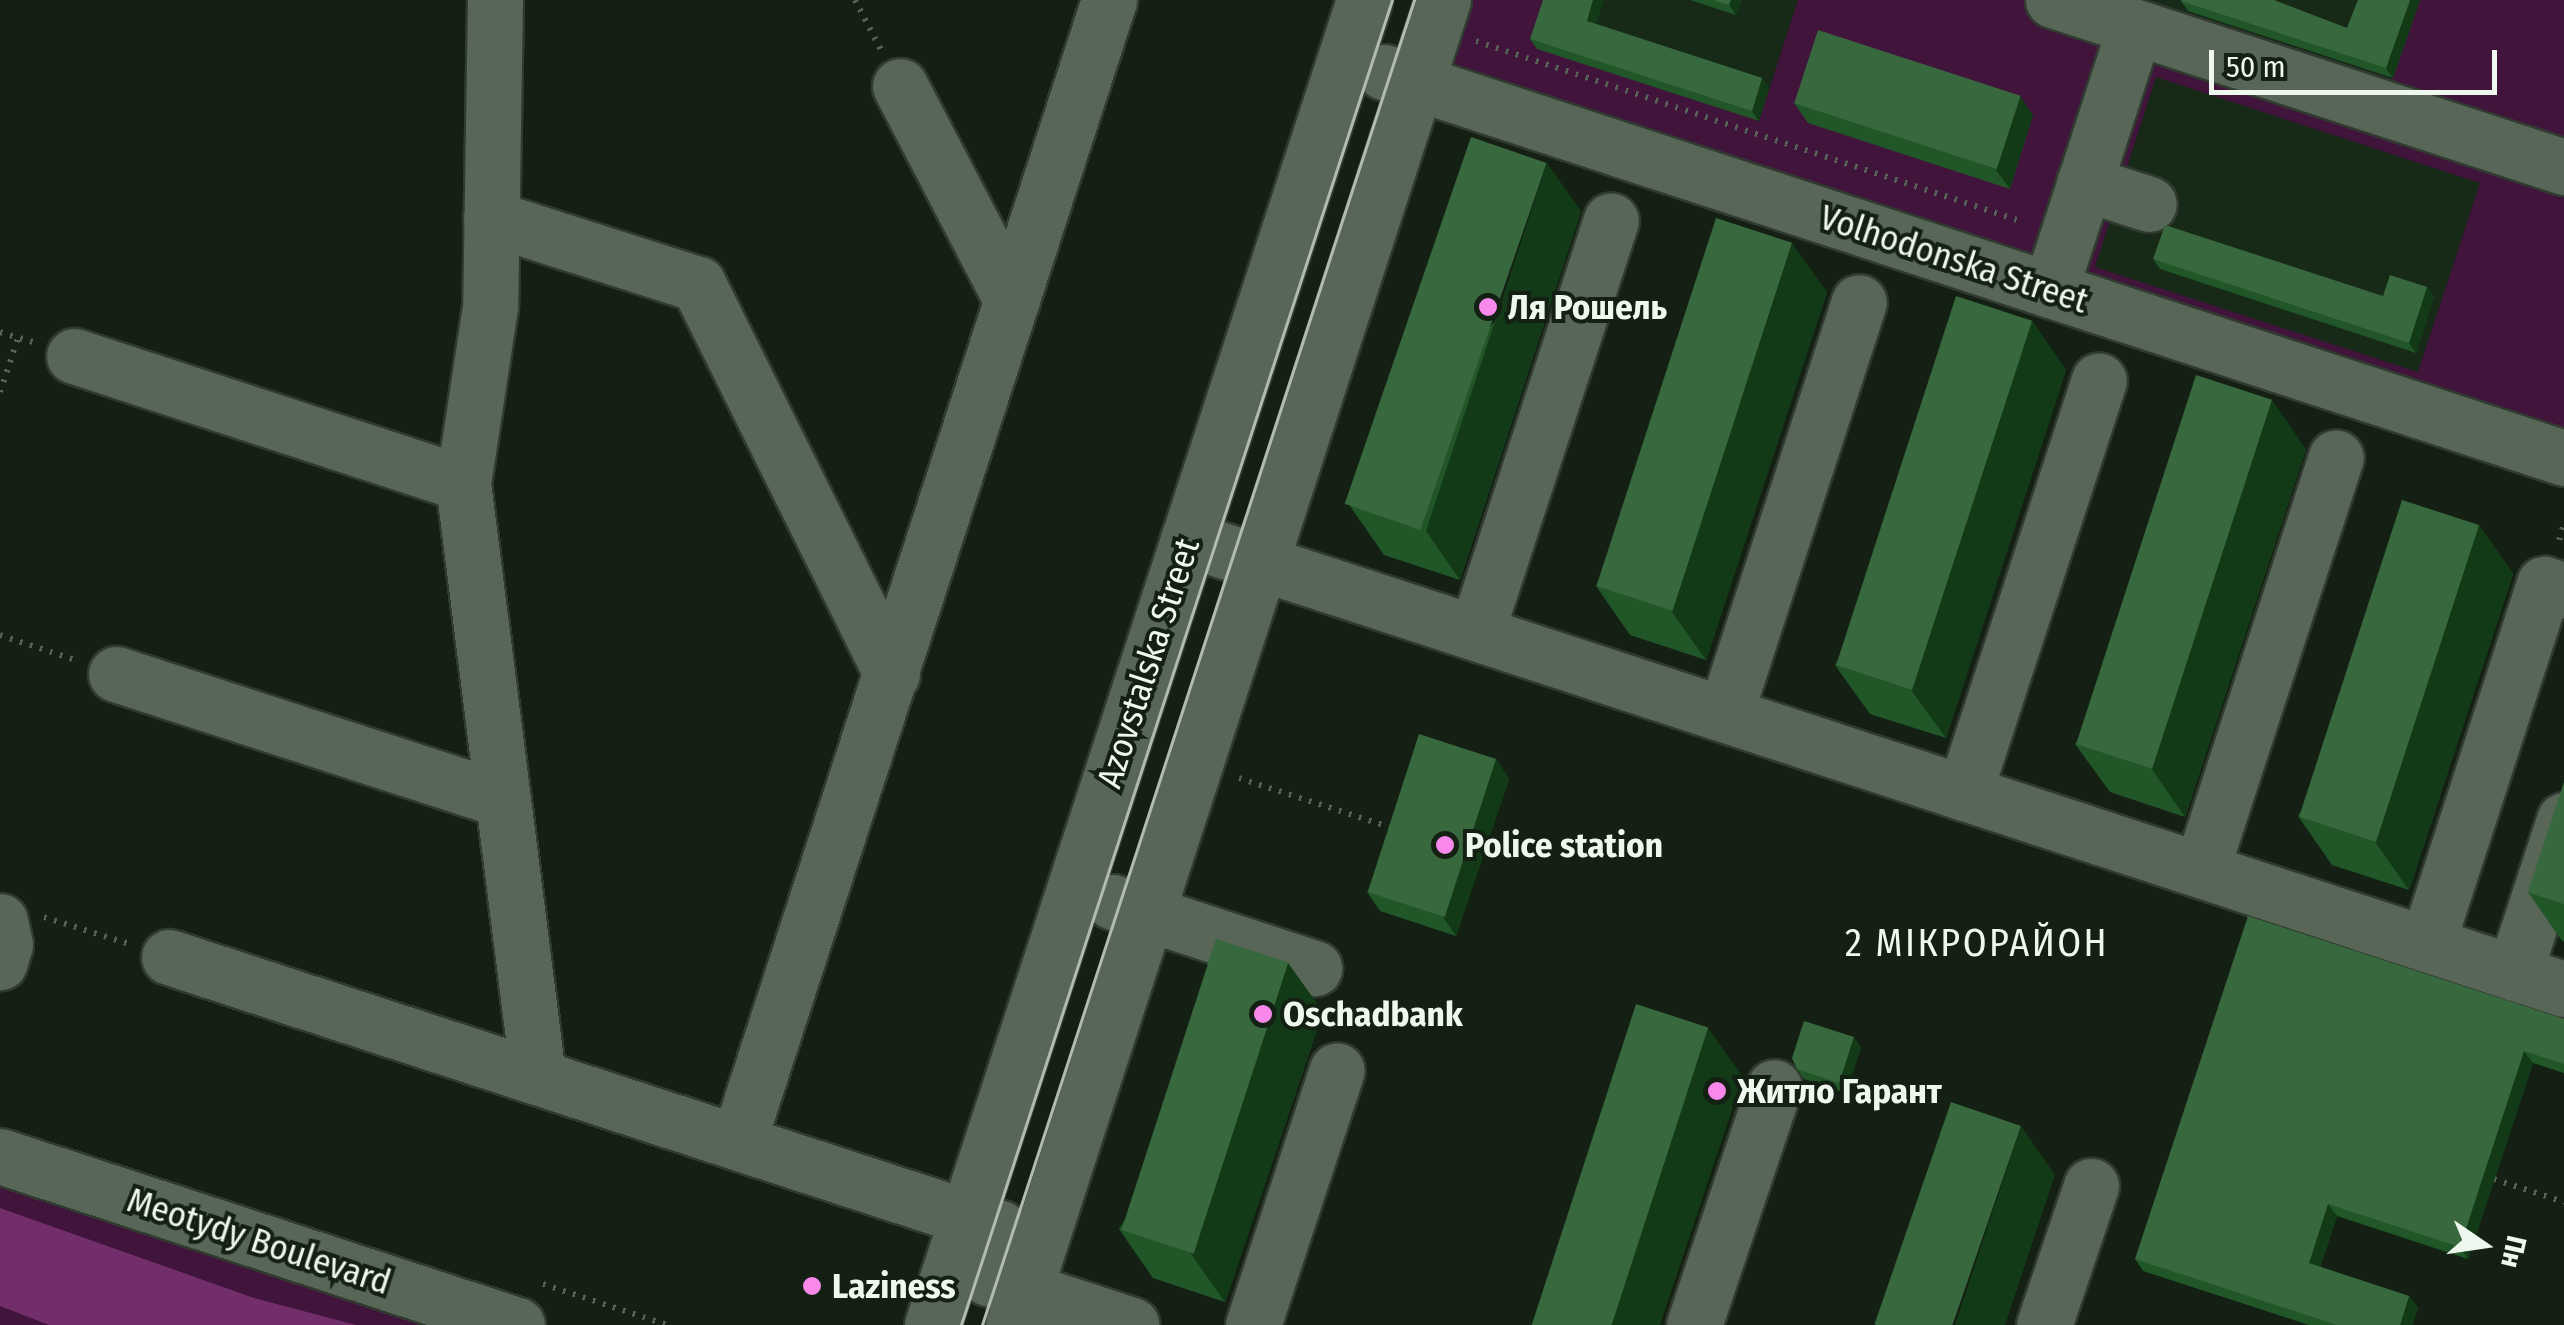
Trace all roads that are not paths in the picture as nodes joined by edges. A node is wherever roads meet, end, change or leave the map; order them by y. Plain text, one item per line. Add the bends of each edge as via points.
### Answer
1 (495, 0) edge
2 (1109, 0) edge
3 (2053, 0) edge
4 (1350, 17) edge
5 (2135, 27) junction
6 (1442, 40) edge
7 (900, 86) dead end
8 (2564, 120) edge
9 (2507, 148) junction
10 (2564, 167) edge
11 (2084, 183) junction
12 (2149, 204) dead end
13 (491, 218) junction
14 (1611, 221) dead end
15 (2050, 290) junction
16 (1012, 301) junction
17 (1860, 302) dead end
18 (74, 356) dead end
19 (2099, 381) dead end
20 (2336, 458) dead end
21 (2564, 458) edge
22 (463, 483) junction
23 (1188, 539) junction
24 (1260, 562) junction
25 (2564, 590) edge
26 (1476, 633) junction
27 (116, 674) road end
28 (892, 674) junction
29 (1724, 714) junction
30 (1964, 793) junction
31 (503, 800) junction
32 (2564, 820) edge
33 (2201, 870) junction
34 (1074, 890) junction
35 (1147, 913) junction
36 (19, 918) edge
37 (2426, 944) junction
38 (169, 957) road end
39 (0, 962) edge
40 (1314, 968) dead end
41 (2539, 981) edge
42 (1337, 1070) dead end
43 (538, 1077) junction
44 (1774, 1087) dead end
45 (738, 1142) junction
46 (0, 1156) edge
47 (2090, 1186) dead end
48 (959, 1241) junction
49 (1026, 1285) edge
50 (517, 1325) edge
51 (932, 1325) edge
52 (1132, 1325) edge
53 (1252, 1325) edge
54 (1694, 1325) edge
55 (2044, 1325) edge

1 - 13 street
2 - 16 street
3 - 5 street
4 - 6 street, Volhodonska Street
4 - 23 street, Azovstalska Street
5 - 9 street
5 - 11 street
6 - 15 street, Volhodonska Street
6 - 24 street
7 - 16 street
8 - 9 street
9 - 10 street
11 - 12 street
11 - 15 street
13 - 22 street via 490,308
13 - 28 street via 698,284
14 - 26 street
15 - 21 street, Volhodonska Street
16 - 28 street
17 - 29 street
18 - 22 street
19 - 30 street
20 - 33 street
22 - 31 street
23 - 24 street
23 - 34 street, Azovstalska Street
24 - 26 street
24 - 35 street
25 - 37 street via 2544,584
26 - 29 street
27 - 31 street
28 - 45 street
29 - 30 street
30 - 33 street
31 - 43 street
32 - 41 street
33 - 37 street
34 - 35 street
34 - 48 street, Azovstalska Street
35 - 40 street
35 - 49 street
36 - 39 street
37 - 41 street
38 - 43 street
42 - 53 street
43 - 45 street
44 - 54 street
45 - 48 street
46 - 50 street, Meotydy Boulevard
47 - 55 street
48 - 49 street
48 - 51 street, Azovstalska Street
49 - 52 street

